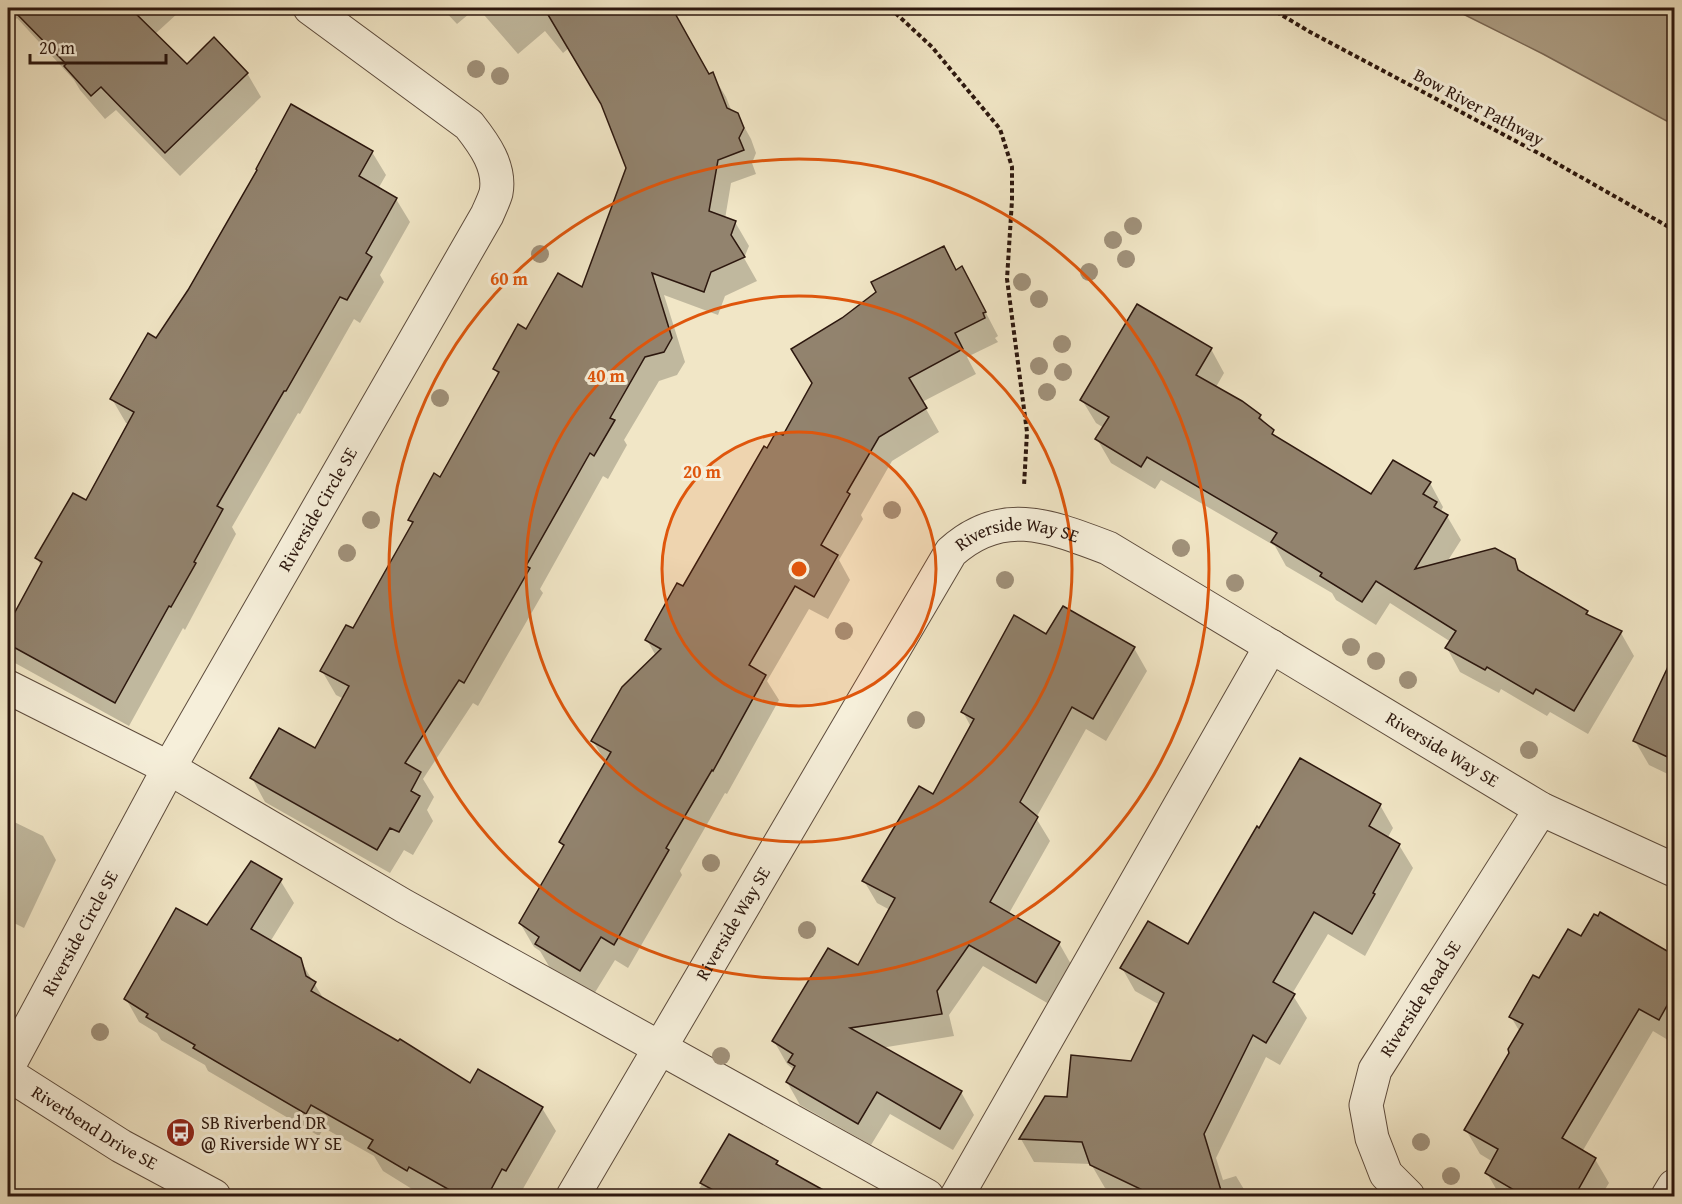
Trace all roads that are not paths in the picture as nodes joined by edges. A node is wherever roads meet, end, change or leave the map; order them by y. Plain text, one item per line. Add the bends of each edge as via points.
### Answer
1 (310, 8) edge
2 (1271, 646) junction
3 (8, 687) edge
4 (169, 768) junction
5 (1541, 808) junction
6 (1674, 870) edge
7 (659, 1047) junction
8 (8, 1067) edge
9 (8, 1074) edge
10 (214, 1197) edge
11 (573, 1197) edge
12 (927, 1197) edge
13 (957, 1197) edge
14 (1408, 1197) edge

1 - 4 street, Riverside Circle SE via 469,125 494,165 496,192 481,225
2 - 5 street, Riverside Way SE
2 - 7 street, Riverside Way SE via 1108,548 1064,531 1022,523 1002,524 966,539 951,552
2 - 13 street
3 - 4 street
4 - 7 street via 404,906
4 - 8 street, Riverside Circle SE
5 - 6 street, Riverside Way SE
5 - 14 street, Riverside Road SE via 1374,1070 1366,1104 1372,1138 1386,1174
7 - 11 street, Riverside Way SE
7 - 12 street
9 - 10 street, Riverbend Drive SE via 121,1146

